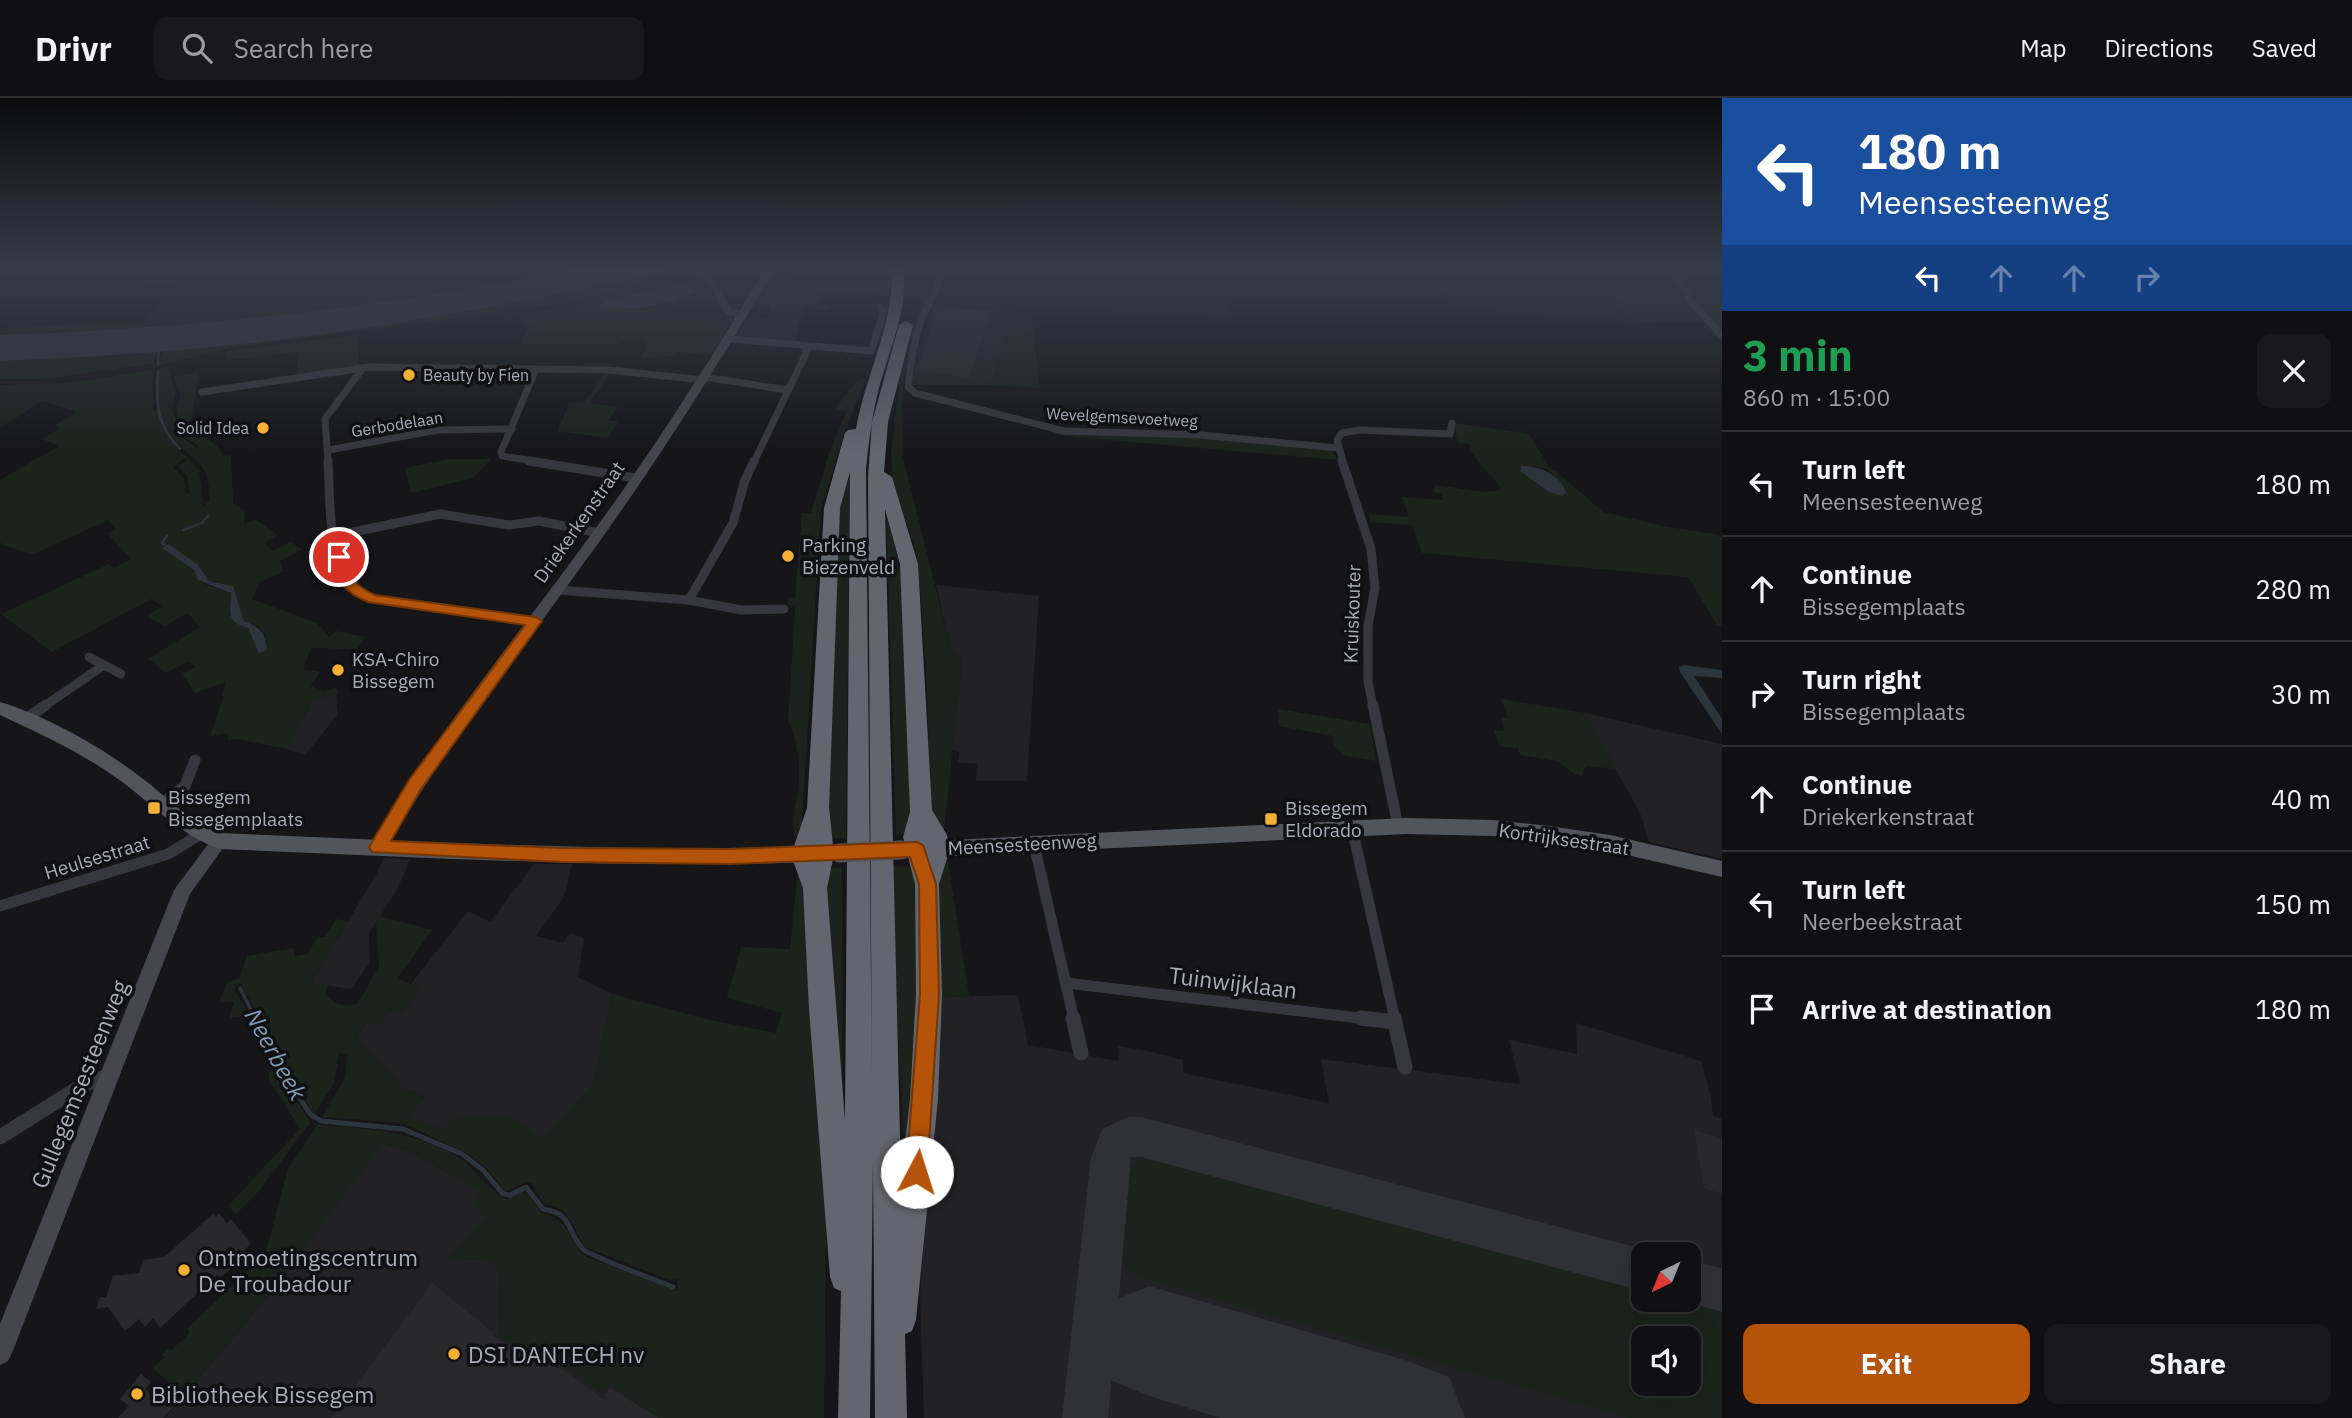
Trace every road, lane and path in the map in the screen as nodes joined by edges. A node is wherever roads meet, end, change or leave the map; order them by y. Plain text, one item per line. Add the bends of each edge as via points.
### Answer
1 (734, 332) edge
2 (877, 332) edge
3 (891, 332) edge
4 (904, 332) edge
5 (920, 332) edge
6 (730, 339) junction
7 (810, 347) junction
8 (363, 368) junction
9 (536, 369) junction
10 (704, 378) junction
11 (788, 390) junction
12 (202, 392) dead end
13 (1452, 422) dead end
14 (864, 423) junction
15 (512, 429) junction
16 (1338, 448) junction
17 (329, 450) junction
18 (876, 455) junction
19 (636, 478) junction
20 (599, 533) junction
21 (334, 536) junction
22 (558, 590) junction
23 (689, 600) junction
24 (784, 609) dead end
25 (535, 621) junction
26 (89, 657) dead end
27 (104, 665) junction
28 (121, 674) dead end
29 (0, 708) edge
30 (26, 719) junction
31 (195, 760) dead end
32 (162, 803) junction
33 (1401, 826) junction
34 (1352, 828) junction
35 (201, 834) junction
36 (220, 841) junction
37 (1034, 844) junction
38 (378, 847) junction
39 (919, 849) junction
40 (821, 854) junction
41 (1722, 869) edge
42 (0, 906) edge
43 (1066, 983) junction
44 (1395, 1022) junction
45 (1081, 1053) dead end
46 (1405, 1067) dead end
47 (108, 1076) junction
48 (0, 1136) edge
49 (0, 1353) edge
50 (855, 1404) edge
51 (891, 1414) edge

1 - 6 street, Driekerkenstraat
2 - 7 street via 871,351
3 - 14 highway
4 - 18 highway
5 - 16 street, Wevelgemsevoetweg via 909,367 908,387 915,393 1064,430 1201,435
6 - 7 street
6 - 10 street, Driekerkenstraat
7 - 11 street
8 - 9 street
8 - 12 street
8 - 17 street via 326,419
9 - 10 street
9 - 15 street
10 - 11 street
10 - 19 street, Driekerkenstraat
11 - 23 street via 745,480 733,523
13 - 16 street via 1450,434 1347,431 1339,436
14 - 40 highway via 855,427 850,440 832,508 818,808
14 - 50 highway via 857,531
15 - 17 street, Gerbodelaan via 437,430
15 - 19 street via 501,452 506,457
16 - 33 street, Kruiskouter via 1371,549 1375,588 1368,626 1368,681
17 - 21 street
18 - 39 highway via 909,564 921,812 914,837
18 - 51 highway
19 - 20 street, Driekerkenstraat
20 - 21 street via 539,521 509,525 440,514
20 - 22 street, Driekerkenstraat
21 - 25 street via 344,579 354,591 372,599
22 - 23 street
22 - 25 street, Driekerkenstraat
23 - 24 street via 741,610
25 - 38 street, Driekerkenstraat via 411,790
26 - 27 street
27 - 28 street
27 - 30 street
29 - 30 main road
30 - 32 main road via 97,755
31 - 32 street via 185,786
32 - 35 main road
33 - 34 main road, Meensesteenweg
33 - 41 main road, Kortrijksestraat via 1549,834
34 - 37 main road, Meensesteenweg
34 - 44 street
35 - 36 main road
35 - 42 street, Heulsestraat via 168,853
36 - 38 main road
36 - 47 street, Gullegemsesteenweg via 183,890
37 - 39 main road, Meensesteenweg
37 - 43 street
38 - 40 main road, Meensesteenweg via 561,855
39 - 40 main road, Meensesteenweg, bridge
39 - 51 highway via 927,884 929,994 924,1099
40 - 50 highway via 815,888 822,1009
43 - 44 street, Tuinwijklaan
43 - 45 street
44 - 46 street
47 - 48 street
47 - 49 street, Gullegemsesteenweg

